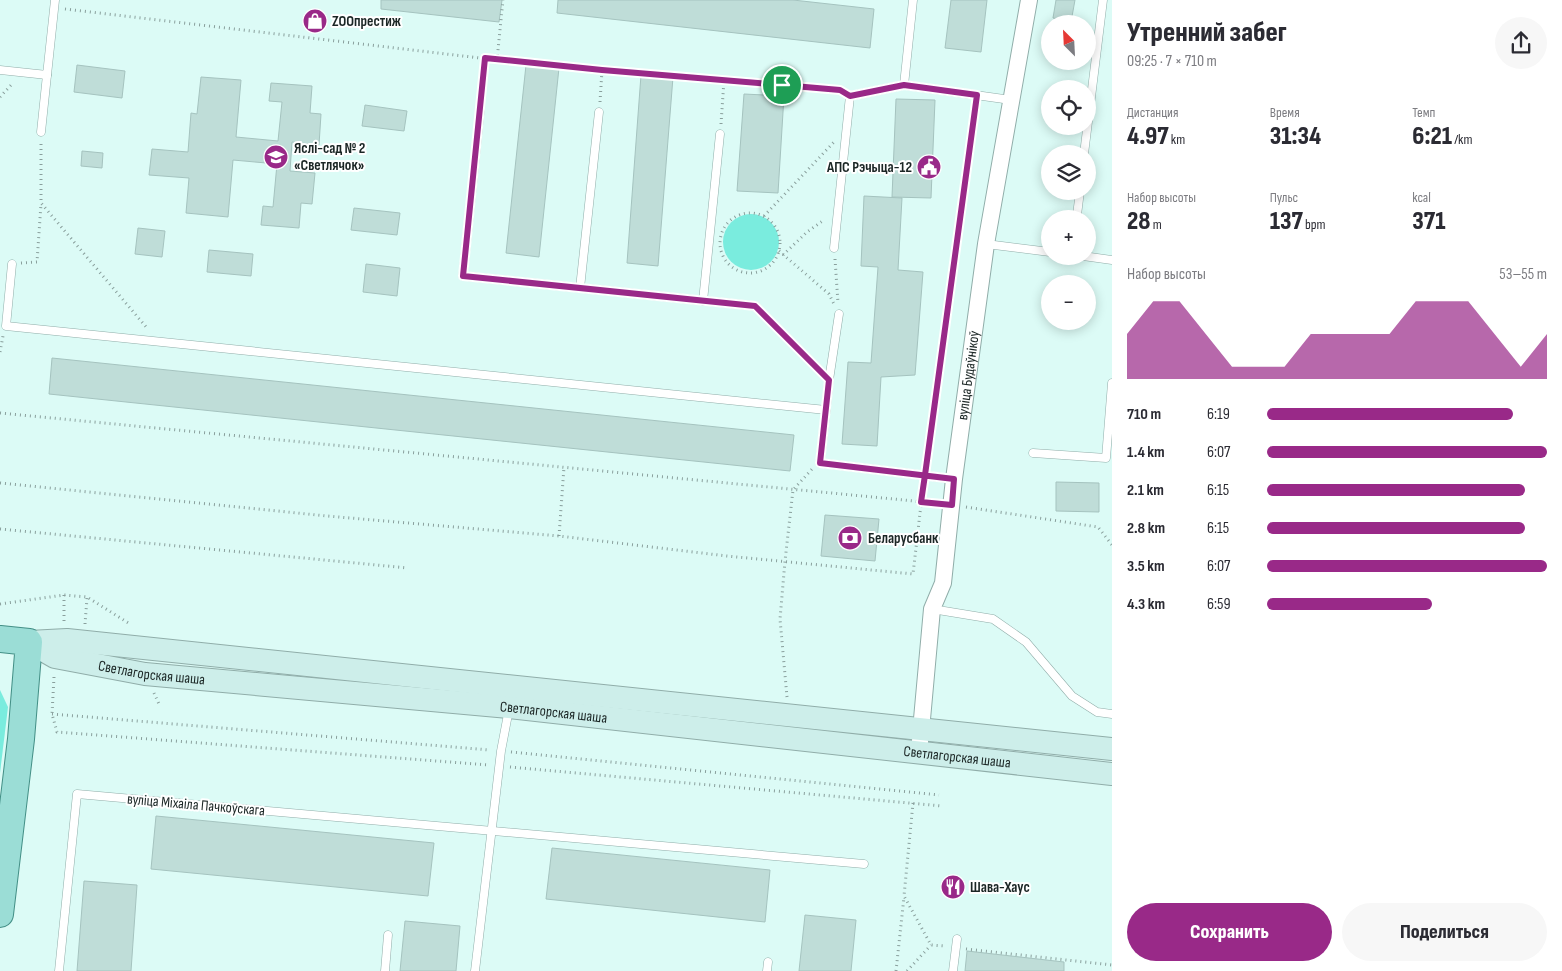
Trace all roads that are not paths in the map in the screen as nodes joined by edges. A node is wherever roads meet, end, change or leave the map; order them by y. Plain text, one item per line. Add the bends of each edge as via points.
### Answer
1 (913, 0) edge
2 (1029, 0) edge
3 (1103, 0) edge
4 (54, 4) edge
5 (0, 70) edge
6 (47, 75) junction
7 (904, 85) junction
8 (1011, 100) junction
9 (480, 111) road end
10 (599, 112) road end
11 (41, 132) road end
12 (720, 134) road end
13 (1085, 145) edge
14 (986, 244) junction
15 (834, 248) road end
16 (1041, 251) edge
17 (1096, 258) edge
18 (1112, 260) edge
19 (12, 264) road end
20 (580, 288) junction
21 (703, 300) junction
22 (839, 314) road end
23 (829, 380) junction
24 (1112, 383) edge
25 (826, 410) junction
26 (1033, 452) dead end
27 (954, 479) junction
28 (932, 609) junction
29 (0, 639) edge
30 (29, 642) junction
31 (509, 707) junction
32 (1112, 714) edge
33 (921, 729) junction
34 (1112, 749) edge
35 (919, 752) junction
36 (1112, 774) edge
37 (491, 831) junction
38 (864, 864) dead end
39 (0, 914) edge
40 (388, 934) dead end
41 (956, 943) road end
42 (768, 962) dead end
43 (60, 971) edge
44 (384, 971) edge
45 (475, 971) edge
46 (767, 971) edge
47 (953, 971) edge

1 - 7 lane
2 - 8 street, вуліца Будаўнікоў
3 - 13 lane
4 - 6 lane
5 - 6 lane
6 - 11 lane
7 - 8 lane
7 - 15 lane via 850,96
8 - 14 street, вуліца Будаўнікоў
9 - 20 lane via 463,276
10 - 20 lane
12 - 21 lane
14 - 16 lane
14 - 27 street, вуліца Будаўнікоў
17 - 18 lane
19 - 25 lane via 6,326
20 - 21 lane
21 - 23 lane via 755,306
22 - 23 lane
23 - 25 lane
24 - 26 lane via 1106,458
25 - 27 lane via 820,463
27 - 28 street, вуліца Будаўнікоў via 943,583
28 - 32 lane via 994,619 1026,642 1072,696 1097,712
28 - 33 street, вуліца Будаўнікоў
29 - 30 main road, Светлагорская шаша
30 - 31 main road, Светлагорская шаша via 55,656 145,674
30 - 33 main road via 67,640
30 - 39 main road
31 - 35 main road, Светлагорская шаша
31 - 37 lane
33 - 34 main road
33 - 35 street, вуліца Будаўнікоў
35 - 36 main road, Светлагорская шаша
37 - 38 lane
37 - 43 lane, вуліца Міхаіла Пачкоўскага via 78,794
37 - 45 lane
40 - 44 lane
41 - 47 lane
42 - 46 lane

